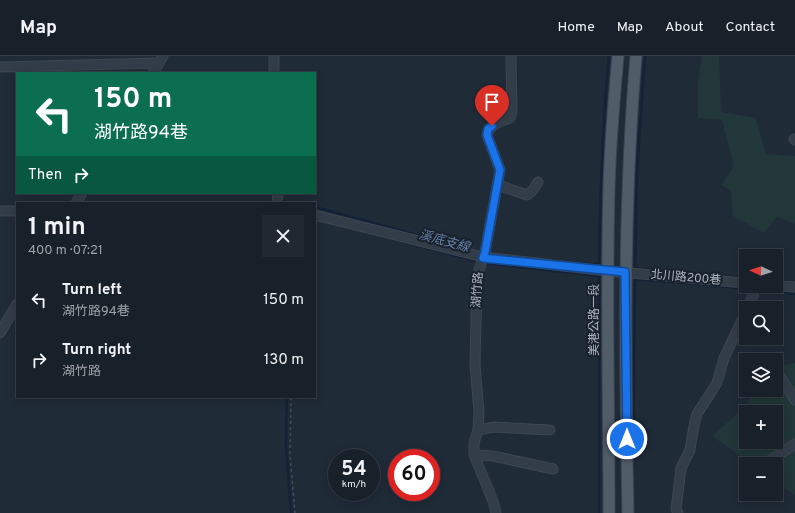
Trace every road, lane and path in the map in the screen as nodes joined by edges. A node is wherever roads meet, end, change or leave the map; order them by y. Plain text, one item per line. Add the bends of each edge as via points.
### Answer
1 (274, 56) edge
2 (511, 56) edge
3 (618, 56) edge
4 (636, 56) edge
5 (161, 60) edge
6 (0, 68) edge
7 (154, 72) edge
8 (274, 72) edge
9 (538, 182) dead end
10 (498, 185) junction
11 (0, 211) edge
12 (16, 211) edge
13 (316, 215) edge
14 (483, 258) junction
15 (607, 271) junction
16 (625, 272) junction
17 (739, 282) edge
18 (783, 287) edge
19 (795, 288) edge
20 (16, 306) edge
21 (739, 327) edge
22 (0, 333) edge
23 (783, 381) edge
24 (291, 398) edge
25 (795, 400) edge
26 (478, 430) junction
27 (550, 430) dead end
28 (795, 444) edge
29 (474, 455) junction
30 (775, 457) edge
31 (553, 469) dead end
32 (496, 512) edge
33 (295, 513) edge
34 (486, 513) edge
35 (609, 513) edge
36 (628, 513) edge
37 (678, 513) edge

1 - 8 street
2 - 10 street, 湖竹路 via 510,118 492,126 488,129 487,135 500,170
3 - 15 main road, 美港公路一段 via 609,188
4 - 16 main road
5 - 6 street
5 - 7 street
9 - 10 street via 527,195
10 - 14 street, 湖竹路
11 - 12 street
13 - 14 street, 北川路200巷
14 - 15 street, 北川路200巷
14 - 26 street, 湖竹路 via 477,291 475,364
15 - 16 street, 北川路200巷
15 - 35 main road, 美港公路一段
16 - 17 street, 北川路200巷
16 - 36 main road
18 - 19 street
20 - 22 street
21 - 37 street via 724,358 717,383 697,414 692,443 681,468 676,509
23 - 25 street
24 - 33 path via 290,456
26 - 27 street via 494,427
26 - 29 street, 湖竹路
28 - 30 street
29 - 31 street via 494,456
29 - 32 street, 湖竹路
32 - 34 street

